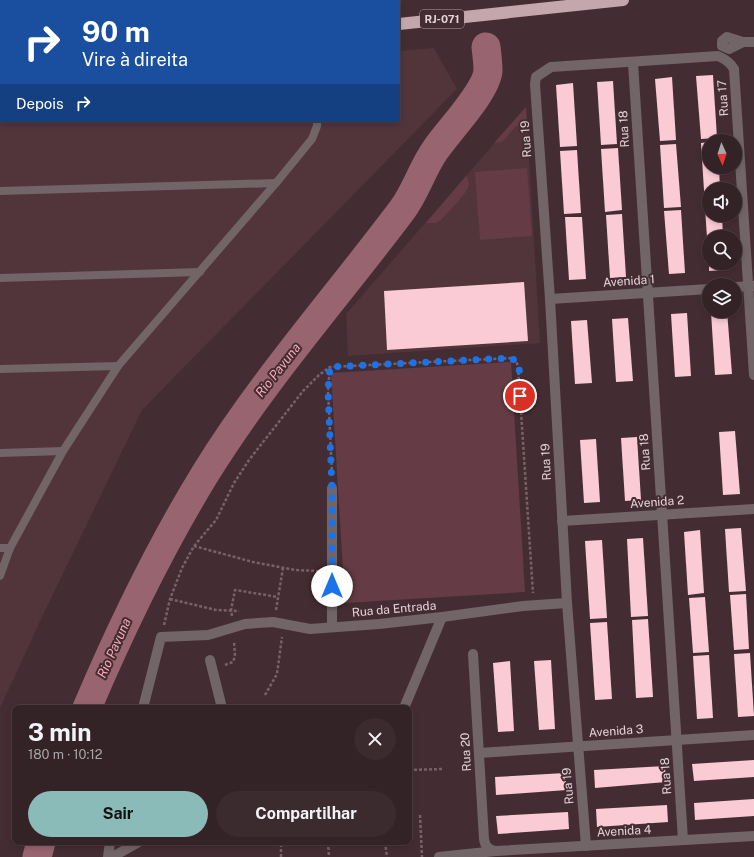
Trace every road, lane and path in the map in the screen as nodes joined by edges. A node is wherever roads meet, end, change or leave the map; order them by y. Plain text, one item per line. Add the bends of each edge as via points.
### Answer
1 (623, 0) edge
2 (400, 24) edge
3 (743, 42) dead end
4 (754, 42) edge
5 (633, 63) junction
6 (317, 122) edge
7 (276, 183) junction
8 (0, 191) edge
9 (200, 272) junction
10 (0, 278) edge
11 (751, 286) edge
12 (702, 289) edge
13 (648, 293) junction
14 (550, 299) junction
15 (118, 366) junction
16 (330, 367) junction
17 (0, 369) edge
18 (754, 375) edge
19 (63, 451) junction
20 (0, 453) edge
21 (332, 488) joint
22 (754, 509) edge
23 (662, 515) junction
24 (562, 521) junction
25 (194, 546) junction
26 (0, 548) edge
27 (10, 548) junction
28 (283, 568) junction
29 (332, 572) junction
30 (0, 576) edge
31 (170, 599) junction
32 (567, 603) junction
33 (534, 605) junction
34 (246, 611) dead end
35 (442, 617) junction
36 (278, 623) junction
37 (332, 627) junction
38 (162, 637) junction
39 (473, 654) dead end
40 (210, 660) dead end
41 (265, 695) dead end
42 (144, 705) edge
43 (221, 705) edge
44 (405, 705) edge
45 (754, 735) edge
46 (677, 740) junction
47 (578, 747) junction
48 (479, 753) junction
49 (443, 769) dead end
50 (412, 770) edge
51 (420, 815) dead end
52 (754, 836) edge
53 (683, 840) junction
54 (110, 845) edge
55 (134, 845) edge
56 (281, 845) edge
57 (328, 845) edge
58 (385, 845) edge
59 (586, 846) junction
60 (491, 849) junction
61 (108, 857) edge
62 (112, 857) edge
63 (281, 857) edge
64 (329, 857) edge
65 (387, 857) edge
66 (422, 857) edge
67 (439, 857) edge

1 - 2 highway, RJ-071
3 - 4 street
5 - 11 street, Rua 17 via 718,56 728,61 734,69
5 - 13 street, Rua 18
5 - 14 street, Rua 19 via 551,67 536,77
6 - 7 lane via 312,139
7 - 8 lane
7 - 9 lane
9 - 10 lane
9 - 15 lane
11 - 18 street, Rua 17
12 - 13 street, Avenida 1
13 - 14 street, Avenida 1
13 - 23 street, Rua 18
14 - 24 street, Rua 19
15 - 17 lane
15 - 19 lane
16 - 21 path via 328,390
16 - 25 path via 304,391 258,448 234,483 216,520
16 - 33 path via 511,358 516,361
19 - 20 lane
19 - 27 lane
21 - 29 street
22 - 23 street, Avenida 2
23 - 24 street, Avenida 2
23 - 46 street, Rua 18
24 - 32 street, Rua 19
25 - 28 path
25 - 31 path
26 - 27 lane
27 - 30 lane
28 - 29 path
28 - 36 path via 276,613
29 - 37 street
31 - 34 path via 216,610
31 - 38 path
32 - 33 street, Rua da Entrada
32 - 47 street, Rua 19
33 - 35 street, Rua da Entrada
35 - 37 street, Rua da Entrada
35 - 44 street
36 - 37 street, Rua da Entrada via 310,629
36 - 38 street, Rua da Entrada via 245,624 208,635
36 - 41 path via 276,674
38 - 42 street
39 - 48 street, Rua 20
40 - 43 street
45 - 46 street, Avenida 3
46 - 47 street, Avenida 3
46 - 53 street, Rua 18
47 - 48 street, Avenida 3
47 - 59 street, Rua 19
48 - 60 street, Rua 20 via 484,839
49 - 50 path
51 - 66 path
52 - 53 street, Avenida 4
53 - 59 street, Avenida 4
54 - 61 street
55 - 62 street
56 - 63 path
57 - 64 path
58 - 65 path
59 - 60 street, Avenida 4
60 - 67 street, Avenida 4

